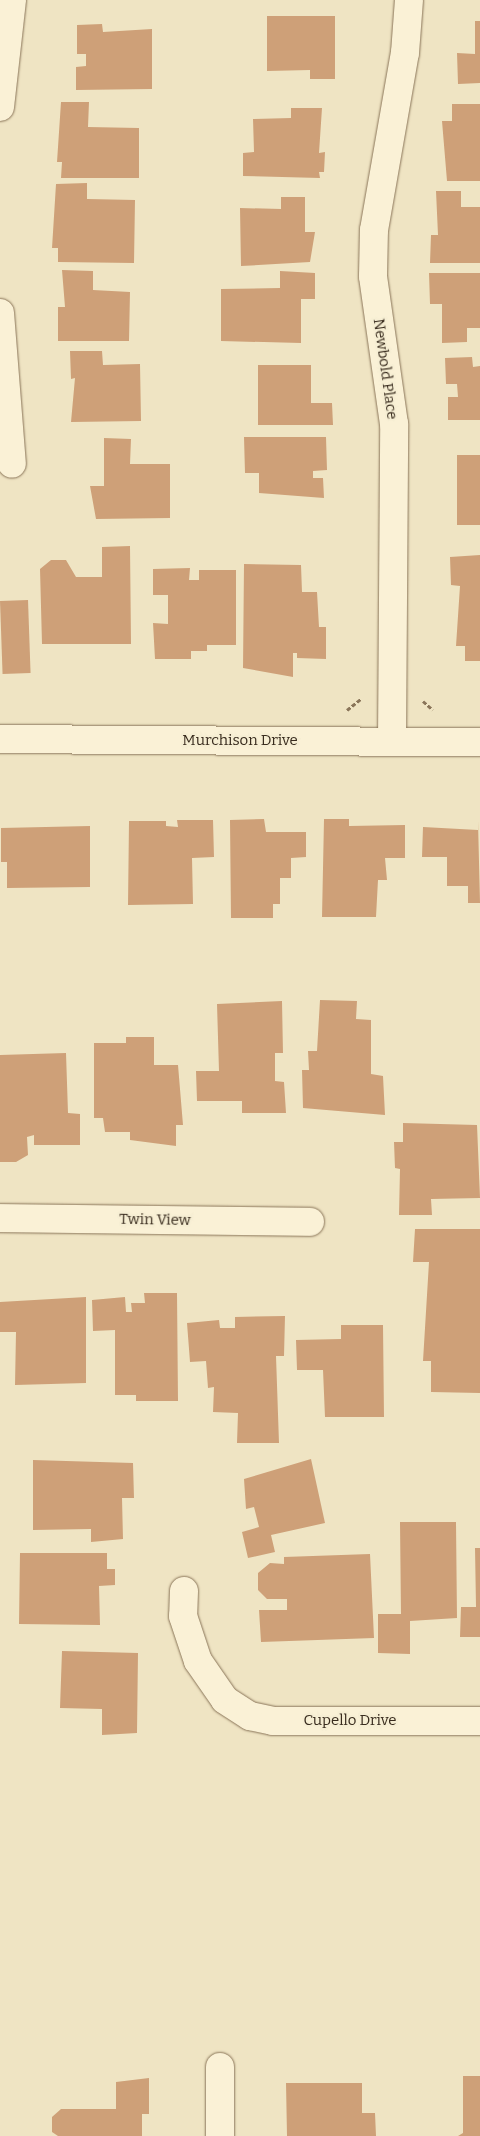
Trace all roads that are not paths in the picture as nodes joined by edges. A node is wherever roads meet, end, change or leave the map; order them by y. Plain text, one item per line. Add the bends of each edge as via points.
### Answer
1 (12, 0) edge
2 (409, 0) edge
3 (0, 107) edge
4 (0, 314) edge
5 (12, 464) dead end
6 (0, 739) edge
7 (392, 742) junction
8 (480, 742) edge
9 (0, 1218) edge
10 (310, 1222) dead end
11 (184, 1591) dead end
12 (480, 1721) edge
13 (220, 2067) dead end
14 (220, 2136) edge

1 - 3 street
2 - 7 street, Newbold Place via 405,53 374,230 374,284 394,424
4 - 5 street
6 - 7 street, Murchison Drive
7 - 8 street, Murchison Drive
9 - 10 street, Twin View
11 - 12 street, Cupello Drive via 188,1639 225,1700 250,1716 273,1721
13 - 14 street

